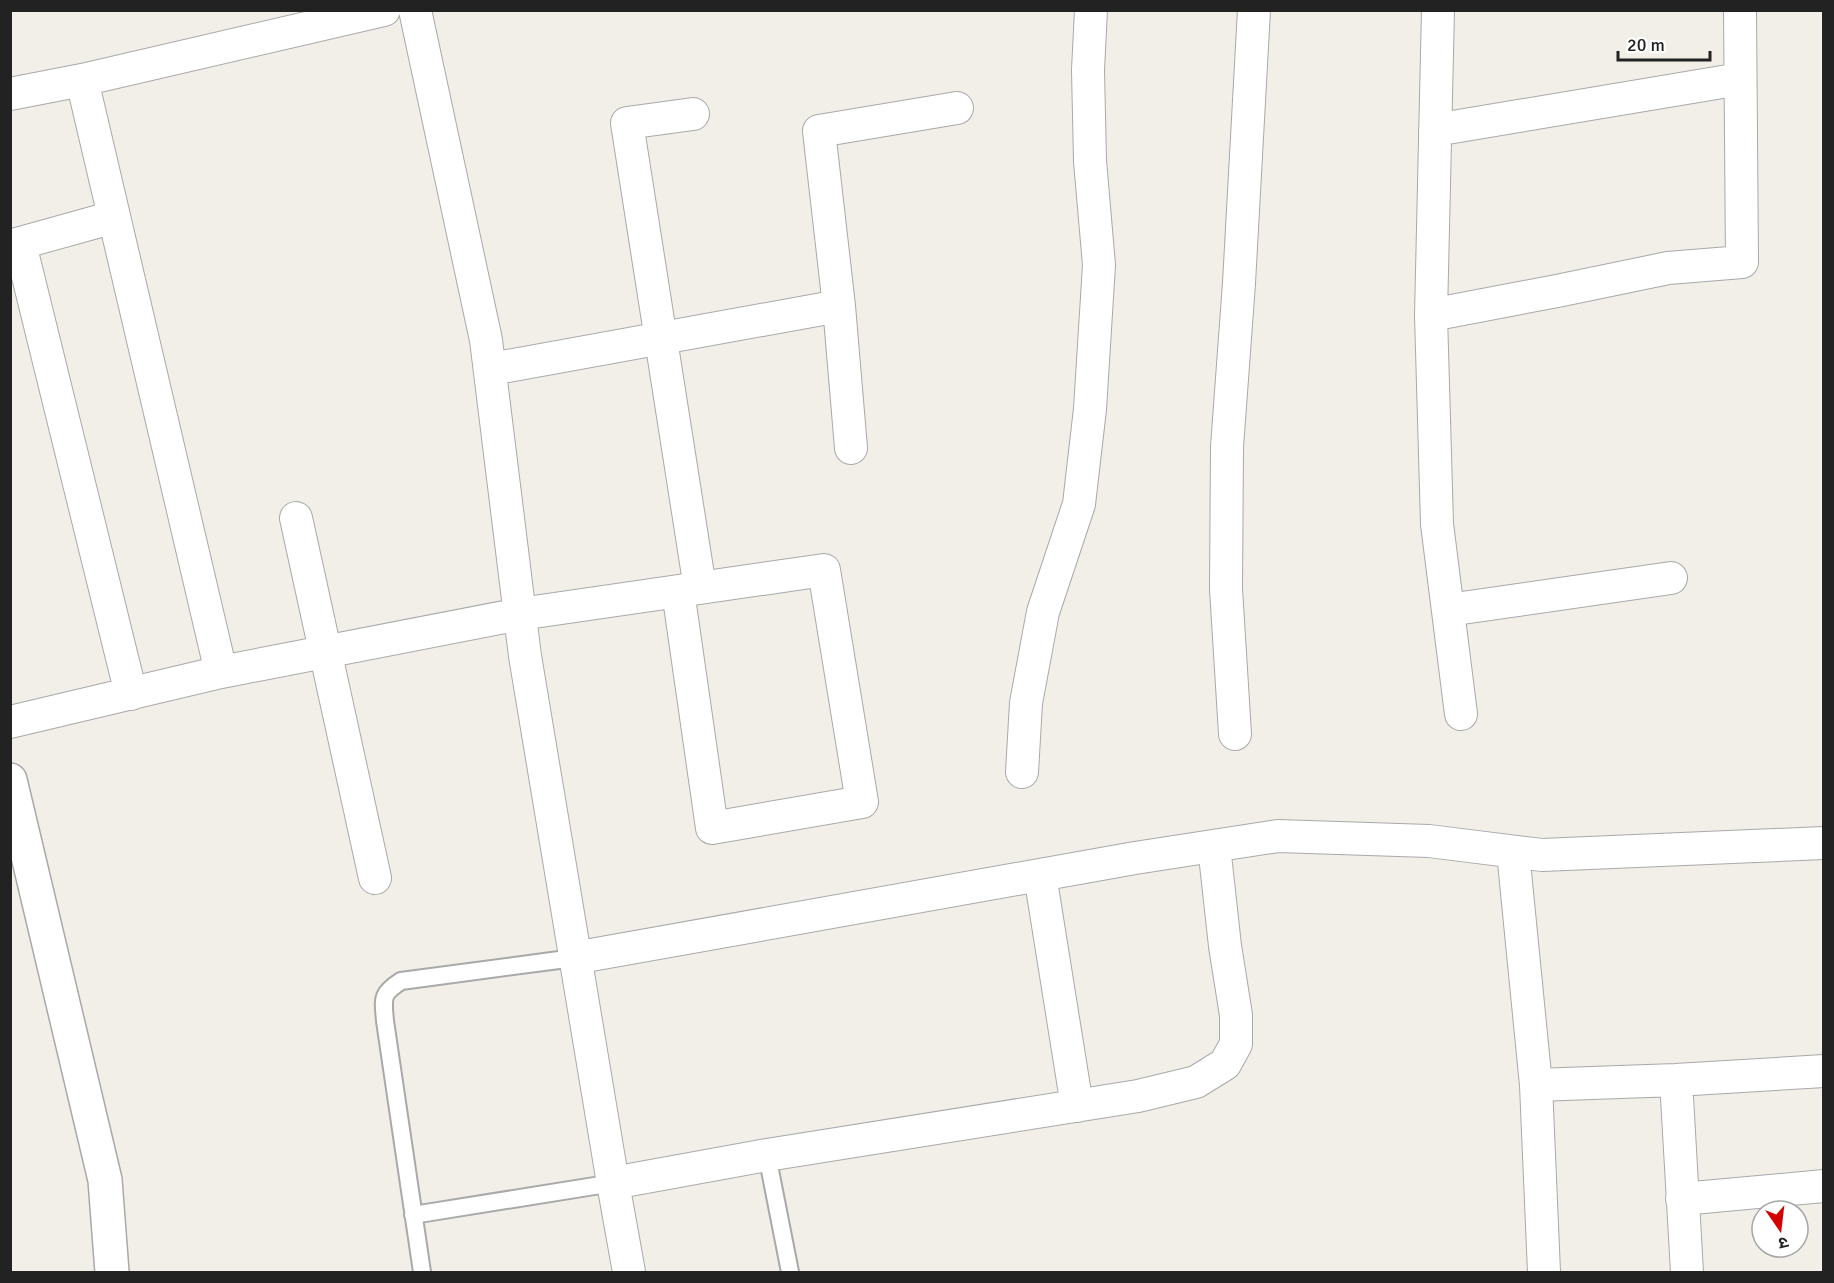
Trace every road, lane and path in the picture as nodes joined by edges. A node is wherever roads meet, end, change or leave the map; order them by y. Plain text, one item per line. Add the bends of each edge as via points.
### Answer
1 (384, 10) edge
2 (415, 10) edge
3 (1091, 10) edge
4 (1254, 10) edge
5 (1438, 10) edge
6 (1740, 10) edge
7 (1740, 79) junction
8 (82, 80) junction
9 (10, 94) edge
10 (957, 108) dead end
11 (693, 114) dead end
12 (1435, 130) junction
13 (114, 217) junction
14 (15, 245) edge
15 (839, 306) junction
16 (1431, 315) junction
17 (661, 339) junction
18 (491, 369) junction
19 (851, 448) dead end
20 (296, 518) dead end
21 (1671, 578) dead end
22 (689, 590) junction
23 (1448, 610) junction
24 (520, 614) junction
25 (325, 651) junction
26 (221, 672) junction
27 (131, 694) junction
28 (1461, 714) dead end
29 (10, 722) edge
30 (1235, 734) dead end
31 (1022, 772) dead end
32 (10, 780) edge
33 (1824, 843) edge
34 (1214, 846) junction
35 (1513, 852) junction
36 (1040, 875) junction
37 (375, 878) dead end
38 (574, 958) junction
39 (1824, 1071) edge
40 (1676, 1080) junction
41 (1536, 1085) junction
42 (1077, 1106) junction
43 (767, 1155) junction
44 (613, 1183) junction
45 (1824, 1186) edge
46 (1682, 1198) junction
47 (414, 1215) junction
48 (112, 1272) edge
49 (422, 1272) edge
50 (629, 1272) edge
51 (790, 1272) edge
52 (1544, 1272) edge
53 (1688, 1272) edge

1 - 8 street
2 - 18 street
3 - 31 street via 1090,161 1099,265 1090,409 1079,504 1043,612 1026,703
4 - 30 street via 1227,447 1226,590
5 - 12 street
6 - 7 street
7 - 12 street
7 - 16 street via 1742,262 1668,268
8 - 9 street
8 - 13 street
10 - 15 street via 819,131
11 - 17 street via 627,123
12 - 16 street
13 - 14 street
13 - 26 street
14 - 27 street
15 - 17 street
15 - 19 street
16 - 23 street via 1437,524
17 - 18 street
17 - 22 street
18 - 24 street
20 - 25 street
21 - 23 street
22 - 22 street via 824,570 862,802 712,828
22 - 24 street
23 - 28 street
24 - 25 street
24 - 38 street
25 - 26 street
25 - 37 street
26 - 27 street
27 - 29 street
32 - 48 street via 105,1180
33 - 35 street via 1542,855
34 - 35 street via 1278,836 1429,841
34 - 36 street
34 - 42 street via 1236,1015 1236,1044 1225,1064 1196,1082
35 - 41 street
36 - 38 street
36 - 42 street
38 - 44 street
38 - 47 lane via 402,981 388,989 385,1021
39 - 40 street
40 - 41 street
40 - 46 street
41 - 52 street
42 - 43 street
43 - 44 street
43 - 51 lane
44 - 47 lane
44 - 50 street
45 - 46 street
46 - 53 street
47 - 49 lane

